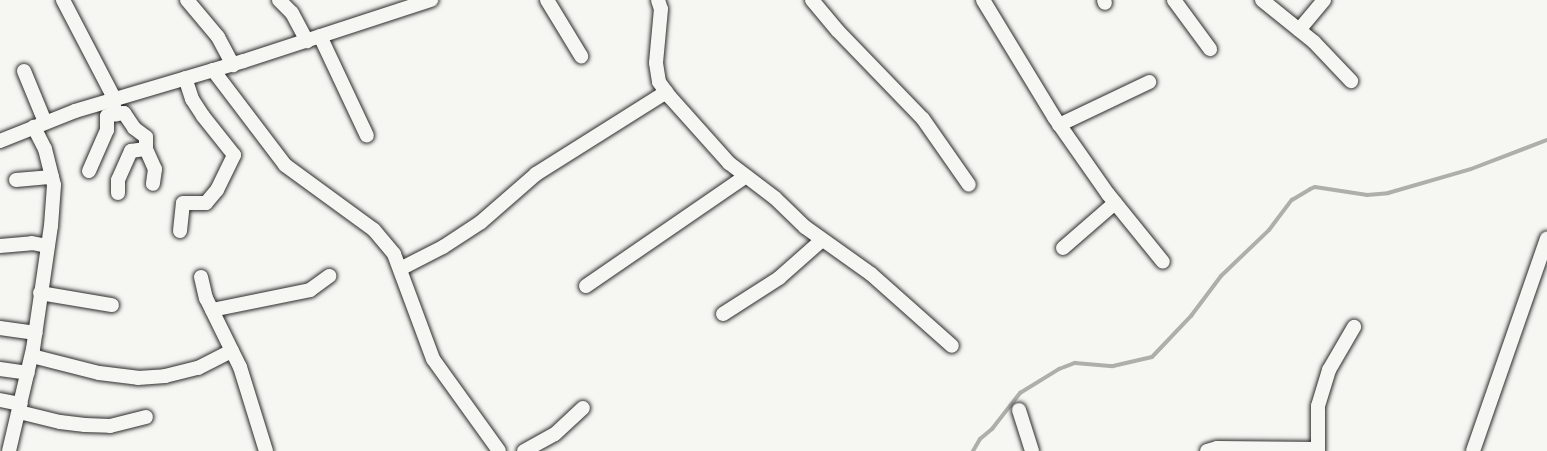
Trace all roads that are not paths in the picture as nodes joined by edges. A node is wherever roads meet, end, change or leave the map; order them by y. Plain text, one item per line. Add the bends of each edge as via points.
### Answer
1 (63, 0) edge
2 (187, 0) edge
3 (279, 0) edge
4 (431, 0) edge
5 (546, 0) edge
6 (658, 0) edge
7 (812, 0) edge
8 (983, 0) edge
9 (1174, 0) edge
10 (1262, 0) edge
11 (1324, 0) edge
12 (1299, 30) junction
13 (314, 38) junction
14 (1210, 49) dead end
15 (581, 56) dead end
16 (233, 65) junction
17 (213, 70) junction
18 (24, 71) dead end
19 (185, 78) junction
20 (1352, 81) dead end
21 (1149, 82) dead end
22 (666, 92) junction
23 (113, 99) junction
24 (116, 114) junction
25 (40, 124) junction
26 (1059, 125) junction
27 (367, 136) dead end
28 (0, 141) edge
29 (146, 149) junction
30 (89, 171) dead end
31 (746, 176) junction
32 (51, 177) junction
33 (16, 180) dead end
34 (153, 184) dead end
35 (969, 185) dead end
36 (118, 193) dead end
37 (1115, 203) junction
38 (180, 231) dead end
39 (1547, 239) edge
40 (822, 240) junction
41 (0, 246) edge
42 (48, 246) junction
43 (1063, 248) dead end
44 (1163, 262) dead end
45 (400, 269) junction
46 (329, 276) dead end
47 (201, 277) dead end
48 (586, 286) dead end
49 (40, 293) junction
50 (112, 304) dead end
51 (212, 310) junction
52 (723, 314) dead end
53 (1354, 327) dead end
54 (0, 328) edge
55 (36, 333) junction
56 (952, 346) dead end
57 (232, 351) junction
58 (32, 356) junction
59 (0, 369) edge
60 (28, 373) junction
61 (0, 400) edge
62 (20, 408) junction
63 (583, 408) dead end
64 (1019, 410) dead end
65 (146, 417) dead end
66 (1318, 450) edge
67 (9, 451) edge
68 (266, 451) edge
69 (499, 451) edge
70 (524, 451) edge
71 (1032, 451) edge
72 (1207, 451) edge
73 (1473, 451) edge

1 - 23 street
2 - 16 street via 218,37
3 - 13 street
4 - 13 street
5 - 15 street
6 - 22 street via 661,9 656,63 659,82
7 - 35 street via 923,119
8 - 26 street
9 - 14 street
10 - 12 street
11 - 12 street
12 - 20 street
13 - 16 street
13 - 27 street
16 - 17 street
17 - 19 street
17 - 45 street via 285,165 374,230 394,254
18 - 25 street
19 - 23 street
19 - 38 street via 192,99 234,155 206,203 183,203
21 - 26 street
22 - 31 street via 729,163
22 - 45 street via 536,174 481,222
23 - 24 street
23 - 25 street
24 - 29 street via 124,113 146,137
24 - 30 street via 107,116 106,130
25 - 28 street
25 - 32 street
26 - 37 street
29 - 34 street via 155,169
29 - 36 street via 131,151 118,180
31 - 40 street
31 - 48 street
32 - 33 street
32 - 42 street via 54,185
37 - 43 street
37 - 44 street
39 - 73 street
40 - 52 street via 779,278
40 - 56 street via 871,274
41 - 42 street
42 - 49 street
45 - 69 street via 433,359
46 - 51 street via 310,290
47 - 51 street
49 - 50 street
49 - 55 street
51 - 57 street
53 - 66 street via 1329,370 1318,406
54 - 55 street
55 - 58 street
57 - 58 street via 198,368 138,378 99,373
57 - 68 street
58 - 60 street
59 - 60 street
60 - 62 street
61 - 62 street
62 - 65 street via 60,422 85,425 110,426
62 - 67 street
63 - 70 street via 555,434
64 - 71 street
66 - 72 street

